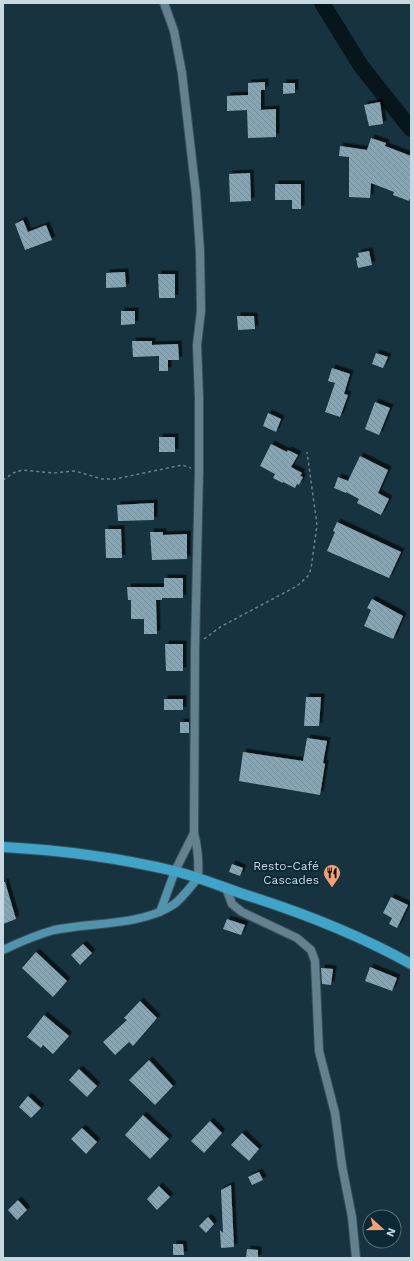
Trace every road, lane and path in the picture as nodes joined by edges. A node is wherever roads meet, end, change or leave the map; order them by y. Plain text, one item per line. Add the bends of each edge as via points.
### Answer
1 (164, 3) edge
2 (307, 452) dead end
3 (199, 470) junction
4 (3, 480) edge
5 (195, 649) junction
6 (194, 832) junction
7 (3, 848) edge
8 (174, 871) junction
9 (198, 878) junction
10 (226, 888) junction
11 (160, 912) junction
12 (3, 950) edge
13 (411, 964) edge
14 (356, 1258) edge

1 - 3 street via 174,31 182,73 196,194 201,311 197,345
2 - 5 path via 317,525 308,576 297,586 222,626 205,637
3 - 4 path via 182,465 115,479 102,479 75,471 22,470
3 - 5 street
5 - 6 street
6 - 8 street
6 - 9 street via 198,848
7 - 8 main road via 110,859
8 - 9 main road
8 - 11 main road
9 - 10 main road
9 - 11 main road via 174,904
10 - 13 main road via 293,910 382,948
10 - 14 street via 232,904 242,912 297,938 311,950 315,960 319,1051 335,1113
11 - 12 main road via 137,918 54,930

